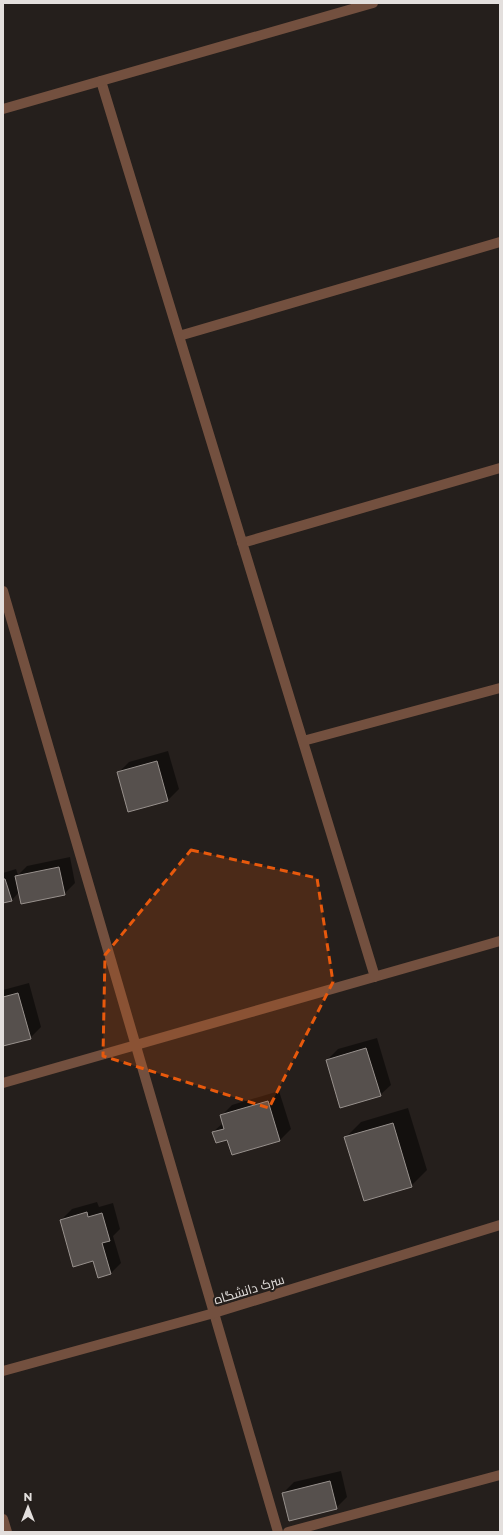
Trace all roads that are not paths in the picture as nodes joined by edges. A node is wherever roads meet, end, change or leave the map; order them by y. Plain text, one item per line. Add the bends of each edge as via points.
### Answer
1 (373, 3) edge
2 (101, 81) junction
3 (3, 109) edge
4 (500, 242) edge
5 (179, 336) junction
6 (500, 468) edge
7 (242, 543) junction
8 (3, 591) edge
9 (500, 688) edge
10 (303, 741) junction
11 (500, 941) edge
12 (375, 977) junction
13 (136, 1045) junction
14 (3, 1083) edge
15 (500, 1224) edge
16 (214, 1313) junction
17 (3, 1371) edge
18 (500, 1475) edge
19 (3, 1519) edge
20 (7, 1532) edge
21 (278, 1532) edge
22 (288, 1532) edge

1 - 2 street
2 - 3 street
2 - 5 street
4 - 5 street
5 - 7 street
6 - 7 street
7 - 10 street
8 - 13 street
9 - 10 street
10 - 12 street
11 - 12 street
12 - 13 street
13 - 14 street
13 - 16 street
15 - 16 street, سرک دانشگاه
16 - 17 street, سرک دانشگاه
16 - 21 street
18 - 22 street
19 - 20 street

